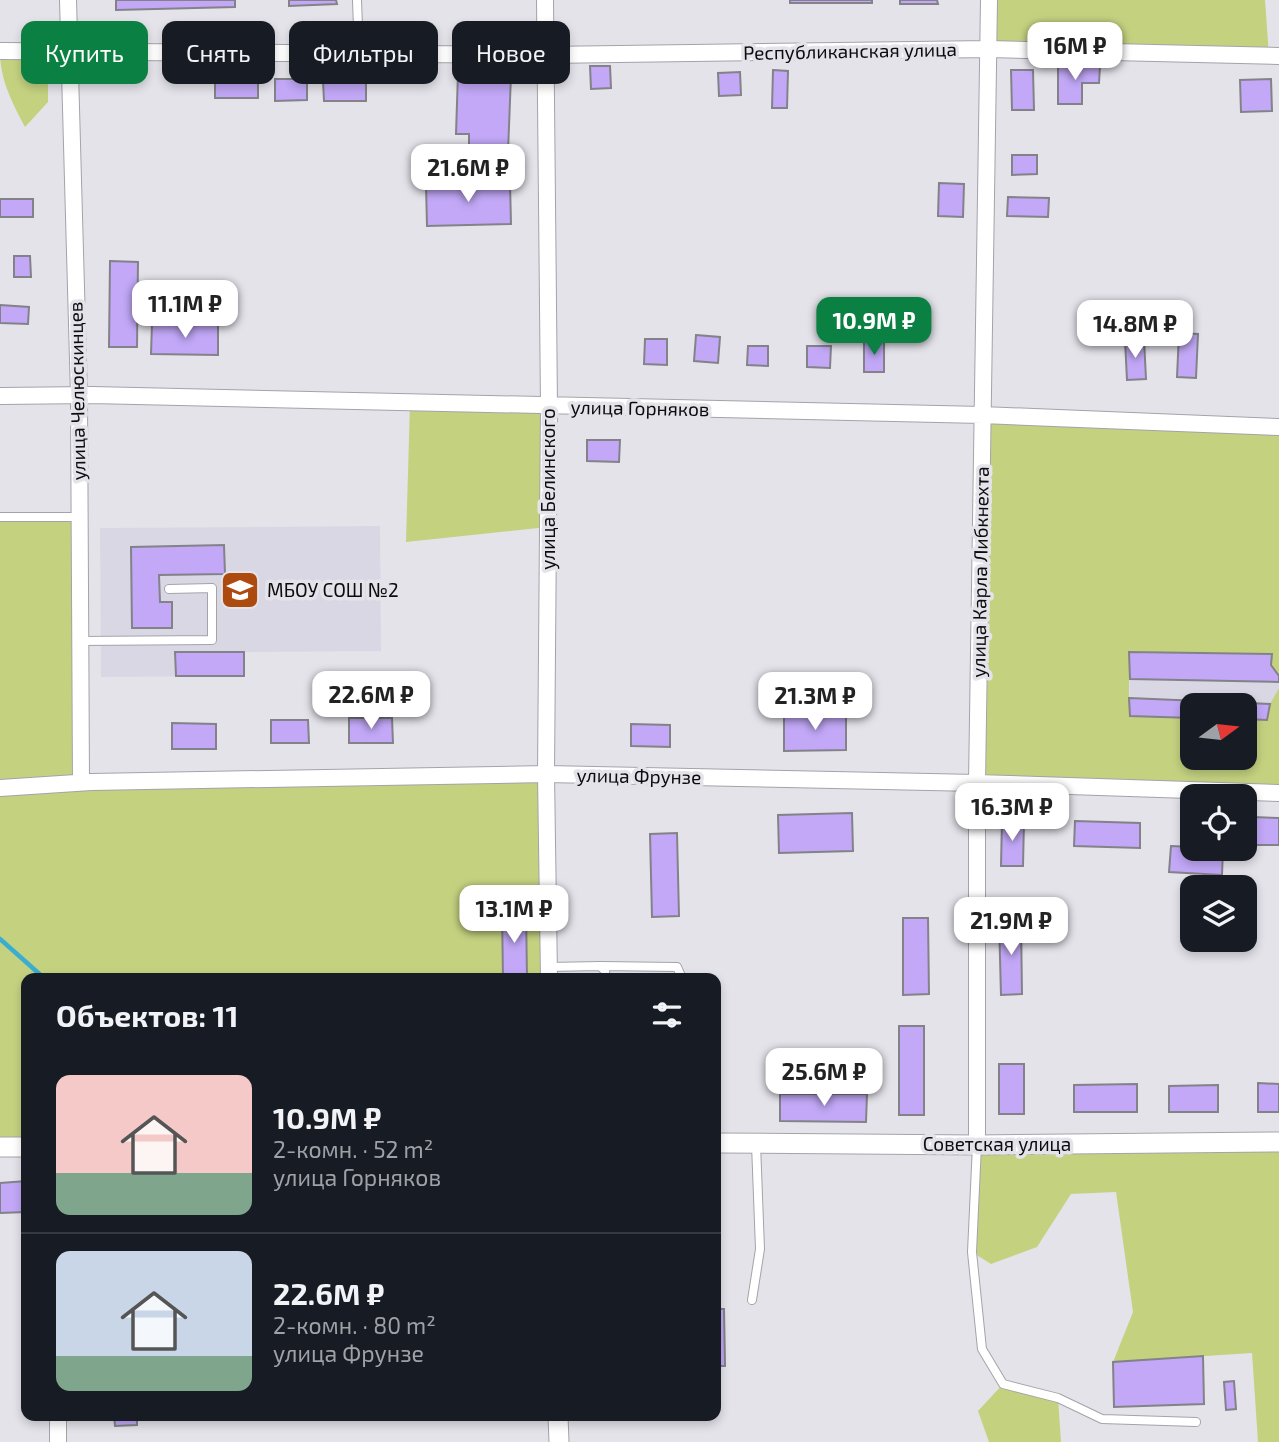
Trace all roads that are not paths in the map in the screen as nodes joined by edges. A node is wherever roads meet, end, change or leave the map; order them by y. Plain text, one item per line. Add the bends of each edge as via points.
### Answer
1 (68, 0) edge
2 (357, 0) edge
3 (545, 0) edge
4 (989, 0) edge
5 (69, 21) edge
6 (358, 21) edge
7 (545, 21) edge
8 (989, 49) junction
9 (0, 51) edge
10 (21, 51) edge
11 (148, 52) edge
12 (289, 53) edge
13 (570, 55) edge
14 (1279, 56) edge
15 (71, 84) edge
16 (546, 84) edge
17 (0, 396) edge
18 (79, 396) junction
19 (549, 406) junction
20 (982, 415) junction
21 (1279, 427) edge
22 (0, 517) edge
23 (78, 517) junction
24 (169, 589) dead end
25 (80, 641) junction
26 (546, 774) junction
27 (81, 782) junction
28 (977, 783) junction
29 (0, 788) edge
30 (1279, 793) edge
31 (600, 966) junction
32 (549, 972) edge
33 (605, 973) edge
34 (680, 973) edge
35 (1279, 1142) edge
36 (721, 1143) edge
37 (756, 1144) junction
38 (977, 1145) junction
39 (0, 1147) edge
40 (21, 1147) edge
41 (752, 1300) dead end
42 (58, 1421) edge
43 (558, 1421) edge
44 (1196, 1422) dead end
45 (58, 1442) edge
46 (559, 1442) edge

1 - 5 street, улица Челюскинцев
2 - 6 lane
3 - 7 street, улица Белинского
4 - 8 street, улица Карла Либкнехта
8 - 13 street, Республиканская улица
8 - 14 street, Республиканская улица
8 - 20 street, улица Карла Либкнехта
9 - 10 street, Республиканская улица
11 - 12 street, Республиканская улица
15 - 18 street, улица Челюскинцев
16 - 19 street, улица Белинского
17 - 18 street, улица Горняков
18 - 19 street, улица Горняков
18 - 23 street, улица Челюскинцев
19 - 20 street, улица Горняков
19 - 26 street, улица Белинского
20 - 21 street, улица Горняков
20 - 28 street, улица Карла Либкнехта
22 - 23 lane
23 - 25 street, улица Челюскинцев
24 - 25 lane via 212,588 212,640
25 - 27 street, улица Челюскинцев
26 - 27 street, улица Фрунзе
26 - 28 street, улица Фрунзе
26 - 32 street, улица Белинского
27 - 29 street, улица Фрунзе
28 - 30 street, улица Фрунзе
28 - 38 street, улица Карла Либкнехта
31 - 32 lane
31 - 33 lane
31 - 34 lane via 677,967
35 - 38 street, Советская улица
36 - 37 street, Советская улица
37 - 38 street, Советская улица
37 - 41 lane via 760,1249
38 - 44 lane via 972,1252 982,1349 1003,1384 1058,1398 1102,1419
39 - 40 street
42 - 45 street
43 - 46 street

